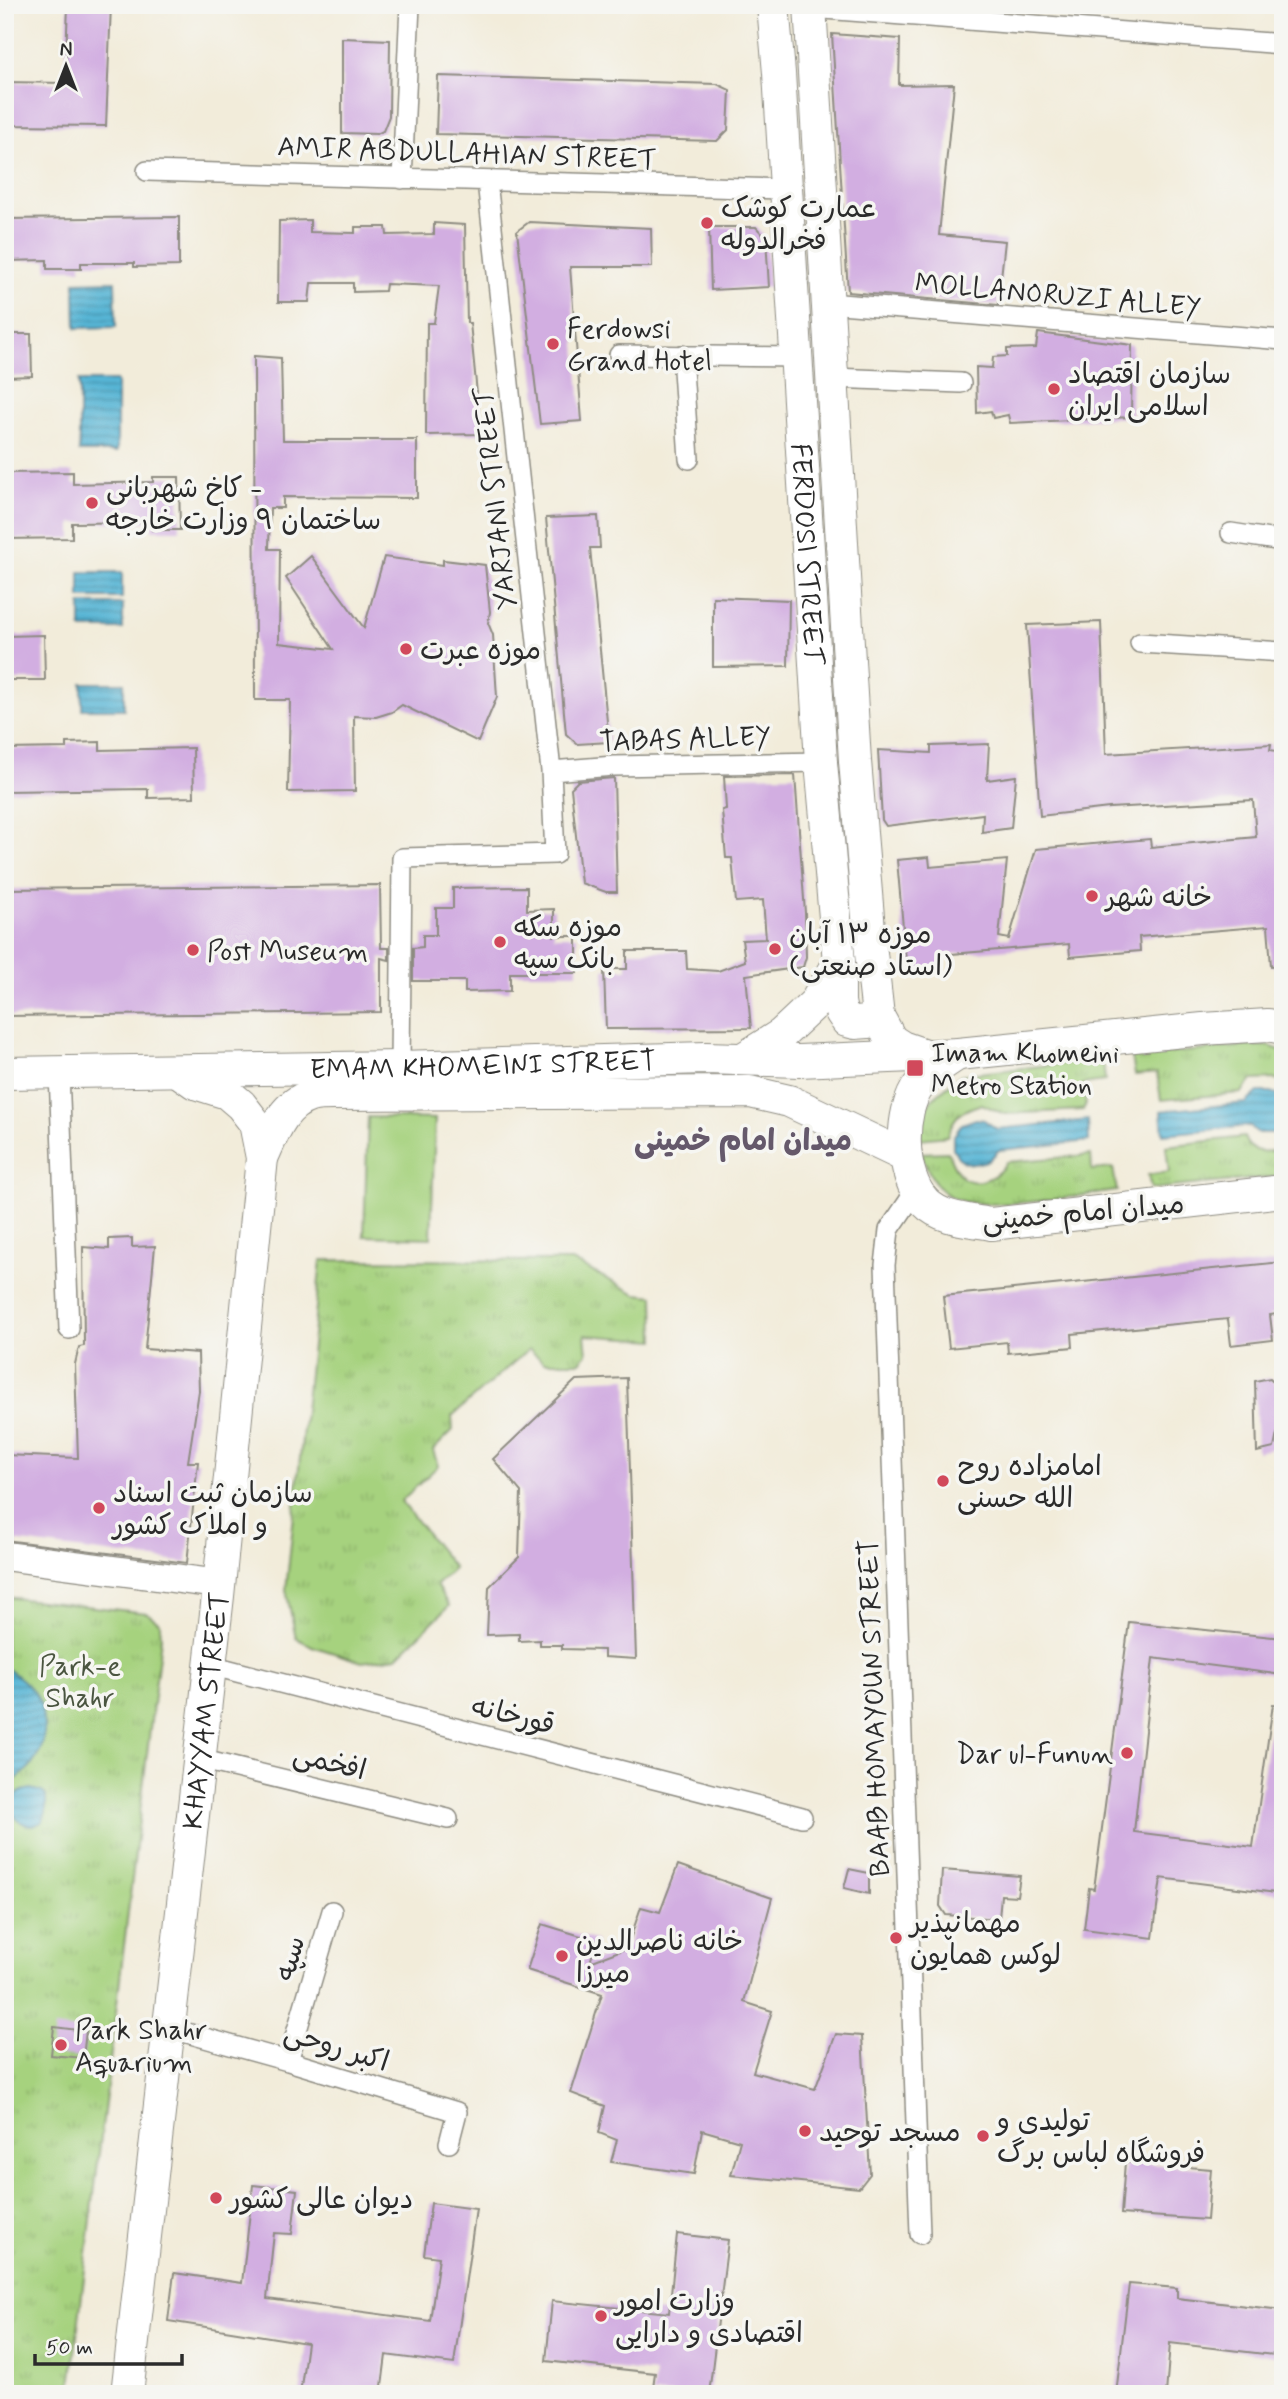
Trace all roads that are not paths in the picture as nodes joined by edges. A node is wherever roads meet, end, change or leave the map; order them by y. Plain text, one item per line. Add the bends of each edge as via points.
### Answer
1 (410, 5) edge
2 (773, 7) edge
3 (811, 7) edge
4 (1283, 44) edge
5 (779, 74) junction
6 (814, 74) junction
7 (147, 171) dead end
8 (402, 179) junction
9 (487, 181) junction
10 (785, 189) junction
11 (823, 189) junction
12 (828, 303) junction
13 (1283, 340) edge
14 (619, 355) dead end
15 (682, 355) junction
16 (796, 357) junction
17 (832, 378) junction
18 (961, 383) dead end
19 (689, 459) dead end
20 (1231, 533) dead end
21 (1283, 541) edge
22 (1140, 643) dead end
23 (1283, 652) edge
24 (855, 761) junction
25 (821, 762) junction
26 (551, 771) junction
27 (839, 962) junction
28 (878, 1016) junction
29 (1283, 1028) edge
30 (958, 1054) junction
31 (926, 1056) junction
32 (744, 1058) junction
33 (400, 1067) junction
34 (178, 1071) junction
35 (5, 1073) edge
36 (59, 1073) junction
37 (905, 1156) junction
38 (262, 1158) junction
39 (917, 1189) junction
40 (1283, 1191) edge
41 (1233, 1197) junction
42 (1283, 1207) edge
43 (69, 1329) dead end
44 (5, 1556) edge
45 (5, 1571) edge
46 (219, 1590) junction
47 (210, 1665) junction
48 (199, 1759) junction
49 (802, 1817) dead end
50 (448, 1819) dead end
51 (332, 1911) dead end
52 (169, 2028) junction
53 (288, 2061) junction
54 (449, 2143) dead end
55 (920, 2234) dead end
56 (127, 2394) edge

1 - 8 street
2 - 3 main road
2 - 5 main road, FERDOSI STREET
3 - 4 street
3 - 6 main road, FERDOSI STREET
5 - 6 main road
5 - 10 main road, FERDOSI STREET
6 - 11 main road, FERDOSI STREET
7 - 8 street, AMIR ABDULLAHIAN STREET
8 - 9 street, AMIR ABDULLAHIAN STREET
9 - 10 street, AMIR ABDULLAHIAN STREET
9 - 26 street, YARJANI STREET
10 - 11 main road
10 - 16 main road, FERDOSI STREET
11 - 12 main road, FERDOSI STREET
12 - 13 street, MOLLANORUZI ALLEY
12 - 17 main road, FERDOSI STREET
14 - 15 street
15 - 16 street
15 - 19 street
16 - 25 main road, FERDOSI STREET
17 - 18 street
17 - 24 main road, FERDOSI STREET
20 - 21 street
22 - 23 street
24 - 25 main road
24 - 28 main road, FERDOSI STREET
25 - 26 street, TABAS ALLEY
25 - 27 main road, FERDOSI STREET
26 - 33 street, YARJANI STREET via 555,854 402,858
27 - 28 main road, FERDOSI STREET via 841,1012 847,1021 855,1024
27 - 32 main road via 815,1003 782,1034
28 - 31 main road, FERDOSI STREET via 891,1040
29 - 30 main road via 1203,1029
30 - 31 main road, EMAM KHOMEINI STREET
30 - 37 main road, میدان امام خمینی via 919,1085 907,1116
31 - 32 main road, EMAM KHOMEINI STREET
32 - 33 main road, EMAM KHOMEINI STREET
33 - 34 main road, EMAM KHOMEINI STREET
34 - 36 main road, EMAM KHOMEINI STREET
34 - 38 main road, KHAYYAM STREET via 195,1083 227,1093 241,1105 255,1124
35 - 36 main road, EMAM KHOMEINI STREET
36 - 43 street
37 - 38 main road, EMAM KHOMEINI STREET via 789,1101 750,1092 554,1092 310,1096 290,1107
37 - 39 main road, میدان امام خمینی
38 - 46 main road, KHAYYAM STREET
39 - 41 main road, میدان امام خمینی via 925,1202 948,1216 991,1224
39 - 55 street, BAAB HOMAYOUN STREET via 889,1230 885,1265
40 - 41 main road, میدان امام خمینی
41 - 42 main road
44 - 46 street
45 - 46 street
46 - 47 main road, KHAYYAM STREET
47 - 48 main road, KHAYYAM STREET
47 - 49 street, قورخانه
48 - 50 street, افخمی
48 - 52 main road, KHAYYAM STREET
51 - 53 street, سپه
52 - 53 street, اکبر روحی
52 - 56 main road, KHAYYAM STREET
53 - 54 street, اکبر روحی via 457,2112

